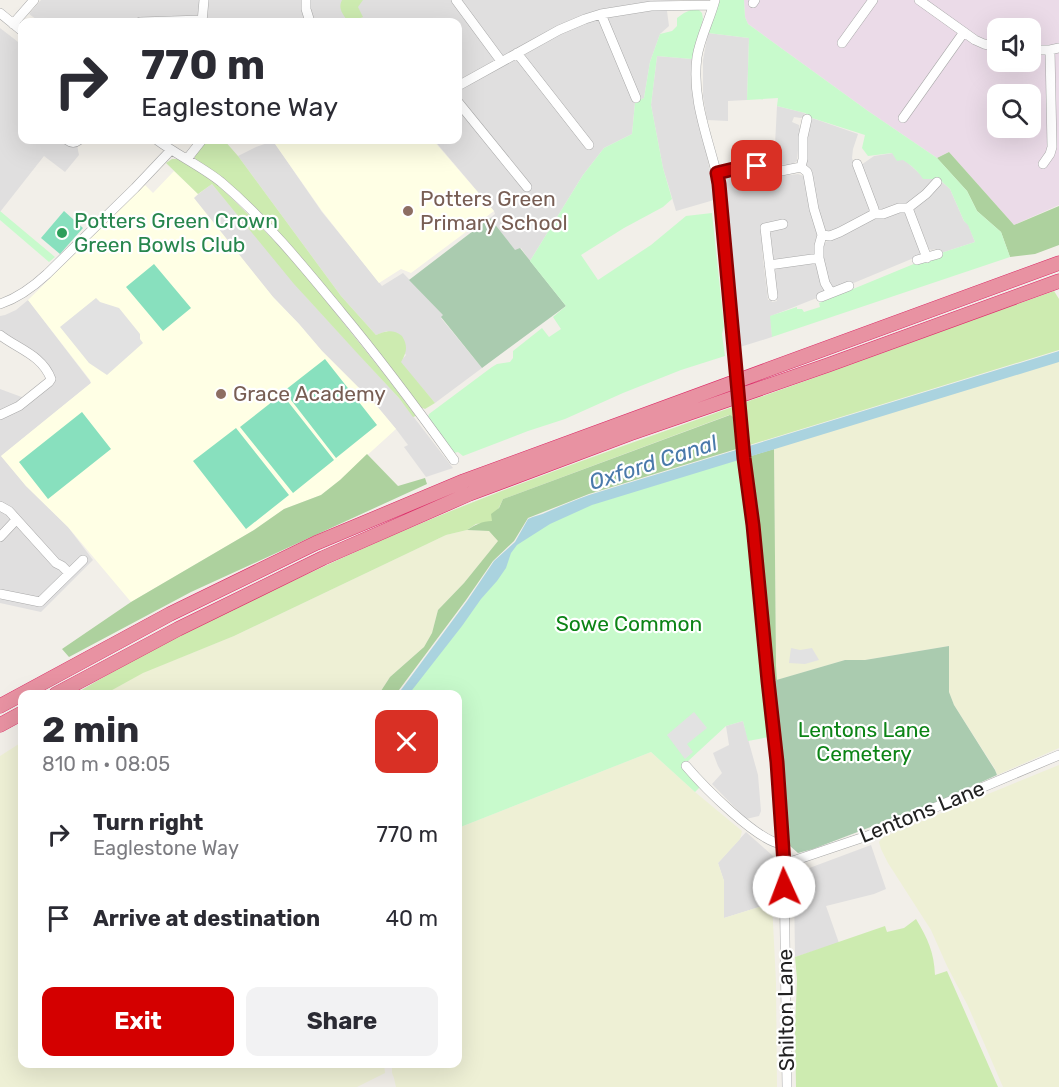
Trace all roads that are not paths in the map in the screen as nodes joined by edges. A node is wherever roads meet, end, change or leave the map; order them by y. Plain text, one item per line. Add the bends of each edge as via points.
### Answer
1 (34, 0) edge
2 (204, 0) edge
3 (306, 0) edge
4 (456, 0) edge
5 (873, 0) edge
6 (919, 0) edge
7 (714, 2) edge
8 (635, 4) edge
9 (0, 13) edge
10 (601, 14) junction
11 (18, 18) edge
12 (18, 18) edge
13 (202, 18) edge
14 (309, 18) edge
15 (13, 24) junction
16 (18, 28) edge
17 (964, 32) junction
18 (842, 43) dead end
19 (987, 45) edge
20 (1055, 49) edge
21 (517, 53) junction
22 (501, 61) junction
23 (462, 84) edge
24 (636, 98) dead end
25 (462, 107) edge
26 (903, 118) dead end
27 (795, 120) dead end
28 (163, 144) edge
29 (199, 144) edge
30 (589, 145) dead end
31 (171, 150) junction
32 (187, 159) junction
33 (857, 164) dead end
34 (1043, 164) dead end
35 (801, 167) junction
36 (717, 173) junction
37 (937, 182) dead end
38 (526, 187) dead end
39 (908, 208) junction
40 (874, 214) junction
41 (783, 224) dead end
42 (822, 235) junction
43 (938, 254) dead end
44 (819, 258) junction
45 (1059, 263) edge
46 (769, 265) junction
47 (1059, 281) edge
48 (849, 286) dead end
49 (831, 293) junction
50 (773, 296) dead end
51 (821, 297) dead end
52 (0, 304) edge
53 (0, 335) edge
54 (0, 415) edge
55 (454, 460) dead end
56 (0, 506) edge
57 (16, 520) junction
58 (0, 537) edge
59 (82, 560) dead end
60 (69, 573) junction
61 (0, 594) edge
62 (30, 690) edge
63 (64, 690) edge
64 (18, 696) edge
65 (0, 706) edge
66 (18, 715) edge
67 (0, 725) edge
68 (1059, 755) edge
69 (686, 766) dead end
70 (782, 844) junction
71 (784, 864) junction
72 (787, 1087) edge

1 - 12 street
2 - 13 street
3 - 14 street
4 - 22 street
5 - 18 street
6 - 17 street
7 - 8 street
7 - 36 street, Shilton Lane via 699,47 696,81
8 - 10 street
9 - 15 street
10 - 21 street via 559,30
10 - 24 street
11 - 15 street
15 - 16 street
17 - 19 street
17 - 26 street
20 - 34 street via 1052,147
21 - 22 street
21 - 30 street
22 - 23 street
25 - 38 street
27 - 35 street via 807,121
28 - 31 street
29 - 32 street
31 - 32 street
31 - 52 street via 42,279
32 - 55 street via 220,181 289,250 377,357
33 - 40 street
35 - 36 street via 782,171 750,166
35 - 42 street via 807,172
36 - 70 street, Shilton Lane, bridge
37 - 39 street
39 - 40 street
39 - 43 street via 922,259
40 - 42 street via 840,232
41 - 46 street via 765,228
42 - 44 street
44 - 46 street
44 - 49 street
45 - 62 highway via 453,485 254,573
46 - 50 street
47 - 63 highway via 469,494 302,568
48 - 49 street
49 - 51 street
53 - 54 street via 33,356 51,379 20,405
56 - 57 street
57 - 58 street
57 - 60 street
59 - 60 street
60 - 61 street via 40,602
64 - 65 highway
66 - 67 highway
68 - 71 street, Lentons Lane via 870,834
69 - 70 street via 761,836
70 - 71 street, Shilton Lane
71 - 72 street, Shilton Lane

